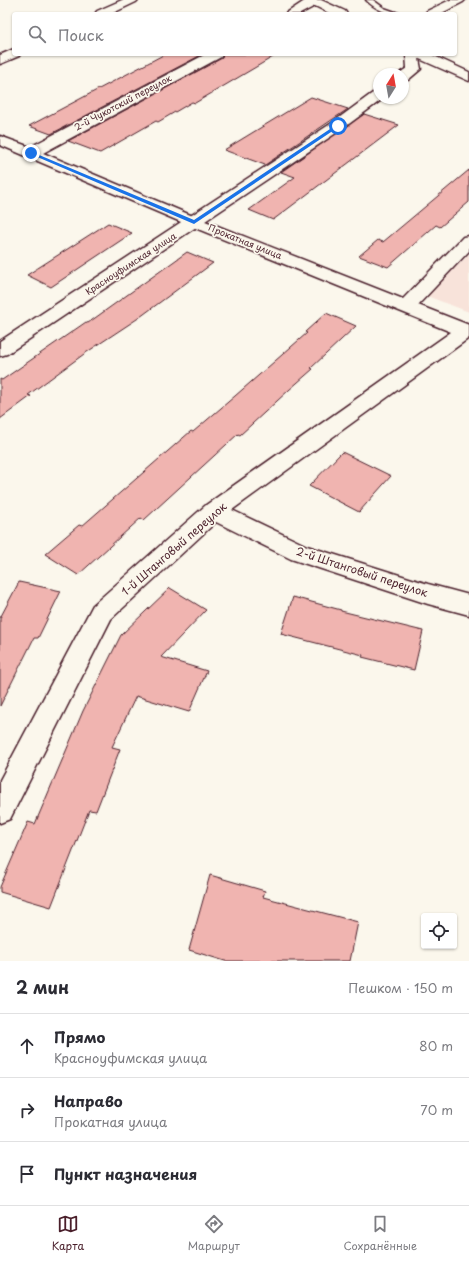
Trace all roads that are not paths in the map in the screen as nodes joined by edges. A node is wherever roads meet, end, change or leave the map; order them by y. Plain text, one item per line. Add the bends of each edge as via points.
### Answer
1 (132, 0) edge
2 (369, 0) edge
3 (459, 0) edge
4 (313, 1) edge
5 (105, 12) edge
6 (294, 12) edge
7 (337, 12) edge
8 (392, 12) edge
9 (435, 12) edge
10 (12, 54) edge
11 (212, 56) edge
12 (412, 56) edge
13 (424, 56) edge
14 (0, 60) edge
15 (409, 73) edge
16 (469, 77) edge
17 (373, 100) edge
18 (1, 142) edge
19 (31, 153) junction
20 (194, 222) junction
21 (469, 241) edge
22 (406, 307) junction
23 (467, 331) edge
24 (0, 350) edge
25 (214, 512) junction
26 (469, 605) edge
27 (0, 809) edge

1 - 5 street
2 - 8 lane
3 - 9 street
4 - 6 street
4 - 7 street
10 - 14 street
11 - 19 street, 2-й Чукотский переулок
12 - 15 street via 414,69
13 - 16 street
17 - 20 street, Красноуфимская улица via 338,126
18 - 19 street, Прокатная улица
19 - 20 street, Прокатная улица
20 - 22 street, Прокатная улица
20 - 24 street, Красноуфимская улица
21 - 22 street
22 - 23 street, Прокатная улица
23 - 25 street, 1-й Штанговый переулок
25 - 26 street, 2-й Штанговый переулок via 299,553
25 - 27 street, 1-й Штанговый переулок via 102,612

